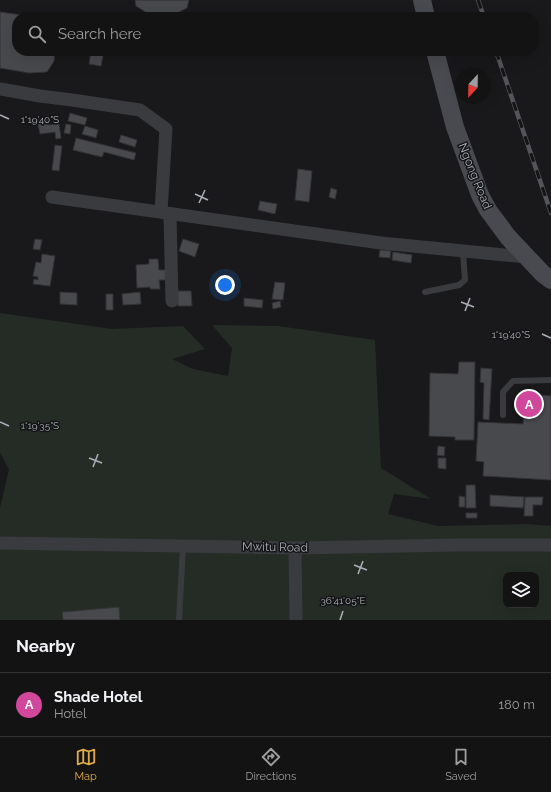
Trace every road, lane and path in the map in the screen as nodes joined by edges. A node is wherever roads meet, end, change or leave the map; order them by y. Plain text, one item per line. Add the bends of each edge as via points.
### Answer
1 (422, 0) edge
2 (425, 12) edge
3 (436, 56) edge
4 (0, 90) edge
5 (52, 197) dead end
6 (166, 213) junction
7 (463, 252) junction
8 (526, 257) junction
9 (551, 280) edge
10 (425, 292) dead end
11 (172, 302) dead end
12 (551, 380) edge
13 (503, 415) dead end
14 (0, 543) edge
15 (551, 544) edge
16 (183, 546) junction
17 (295, 548) junction
18 (179, 620) edge
19 (296, 620) edge

1 - 2 main road
3 - 8 main road, Ngong Road via 456,127 480,195 499,225
4 - 6 street via 140,110 166,129
5 - 6 street
6 - 7 street
6 - 11 street
7 - 8 street
7 - 10 lane via 464,280 459,285
8 - 9 main road, Ngong Road
12 - 13 lane via 513,381 503,392
14 - 16 street, Mwitu Road
15 - 17 street, Mwitu Road
16 - 17 street, Mwitu Road
16 - 18 lane
17 - 19 street

